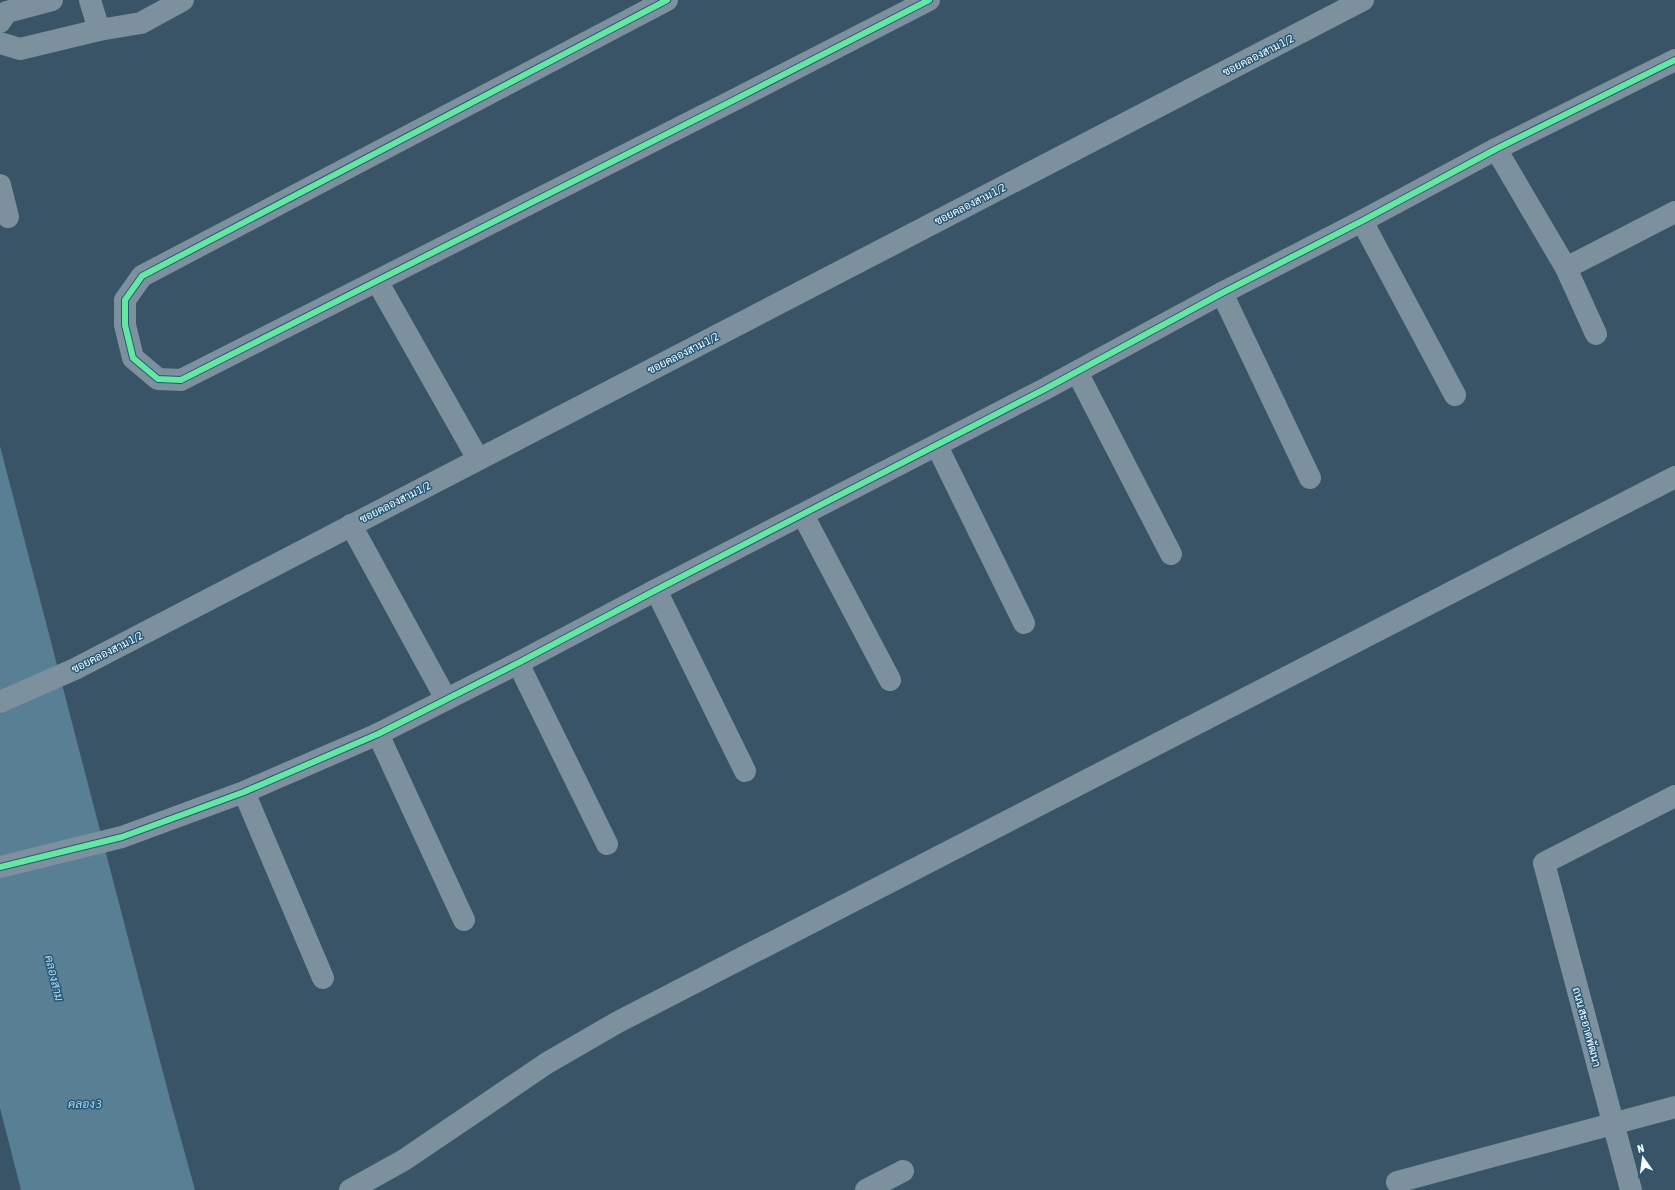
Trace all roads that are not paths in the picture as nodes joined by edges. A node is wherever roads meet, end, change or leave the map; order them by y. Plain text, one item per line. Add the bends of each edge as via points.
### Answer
1 (52, 0) edge
2 (90, 0) edge
3 (183, 0) edge
4 (667, 0) edge
5 (929, 0) edge
6 (1363, 0) edge
7 (0, 22) edge
8 (99, 30) junction
9 (0, 42) edge
10 (1675, 60) edge
11 (1496, 148) junction
12 (0, 185) edge
13 (1675, 212) edge
14 (8, 217) dead end
15 (1362, 221) junction
16 (1566, 268) junction
17 (377, 281) junction
18 (1222, 293) junction
19 (1596, 334) dead end
20 (1077, 372) junction
21 (1455, 395) dead end
22 (937, 446) junction
23 (478, 459) junction
24 (1675, 477) edge
25 (1310, 478) dead end
26 (803, 515) junction
27 (351, 525) junction
28 (1171, 554) dead end
29 (656, 590) junction
30 (1024, 623) dead end
31 (518, 663) junction
32 (890, 680) dead end
33 (446, 699) junction
34 (0, 702) edge
35 (378, 734) junction
36 (746, 771) dead end
37 (244, 792) junction
38 (1675, 796) edge
39 (607, 844) dead end
40 (0, 867) edge
41 (464, 920) dead end
42 (323, 978) dead end
43 (1675, 1107) edge
44 (1614, 1124) junction
45 (903, 1171) dead end
46 (1397, 1182) dead end
47 (350, 1190) edge
48 (866, 1190) edge
49 (1631, 1190) edge

1 - 7 street via 7,12
2 - 8 street
3 - 8 street via 141,23
4 - 17 street via 142,276 125,300 125,325 133,358 158,379 181,380
5 - 17 street
6 - 23 street, ซอยคลองสาม 1/2
8 - 9 street via 20,49
10 - 11 street
11 - 15 street
11 - 16 street
12 - 14 street
13 - 16 street
15 - 18 street
15 - 21 street
16 - 19 street
17 - 23 street
18 - 20 street
18 - 25 street
20 - 22 street
20 - 28 street
22 - 26 street
22 - 30 street
23 - 27 street, ซอยคลองสาม 1/2
24 - 47 street via 618,1022 547,1063 404,1160
26 - 29 street
26 - 32 street
27 - 33 street
27 - 34 street, ซอยคลองสาม 1/2 via 74,669
29 - 31 street
29 - 36 street
31 - 33 street
31 - 39 street
33 - 35 street
35 - 37 street
35 - 41 street
37 - 40 street via 122,837
37 - 42 street
38 - 44 street, ถนน สะอาดพัฒนา via 1544,863
43 - 44 street
44 - 46 street
44 - 49 street, ถนน สะอาดพัฒนา
45 - 48 street

